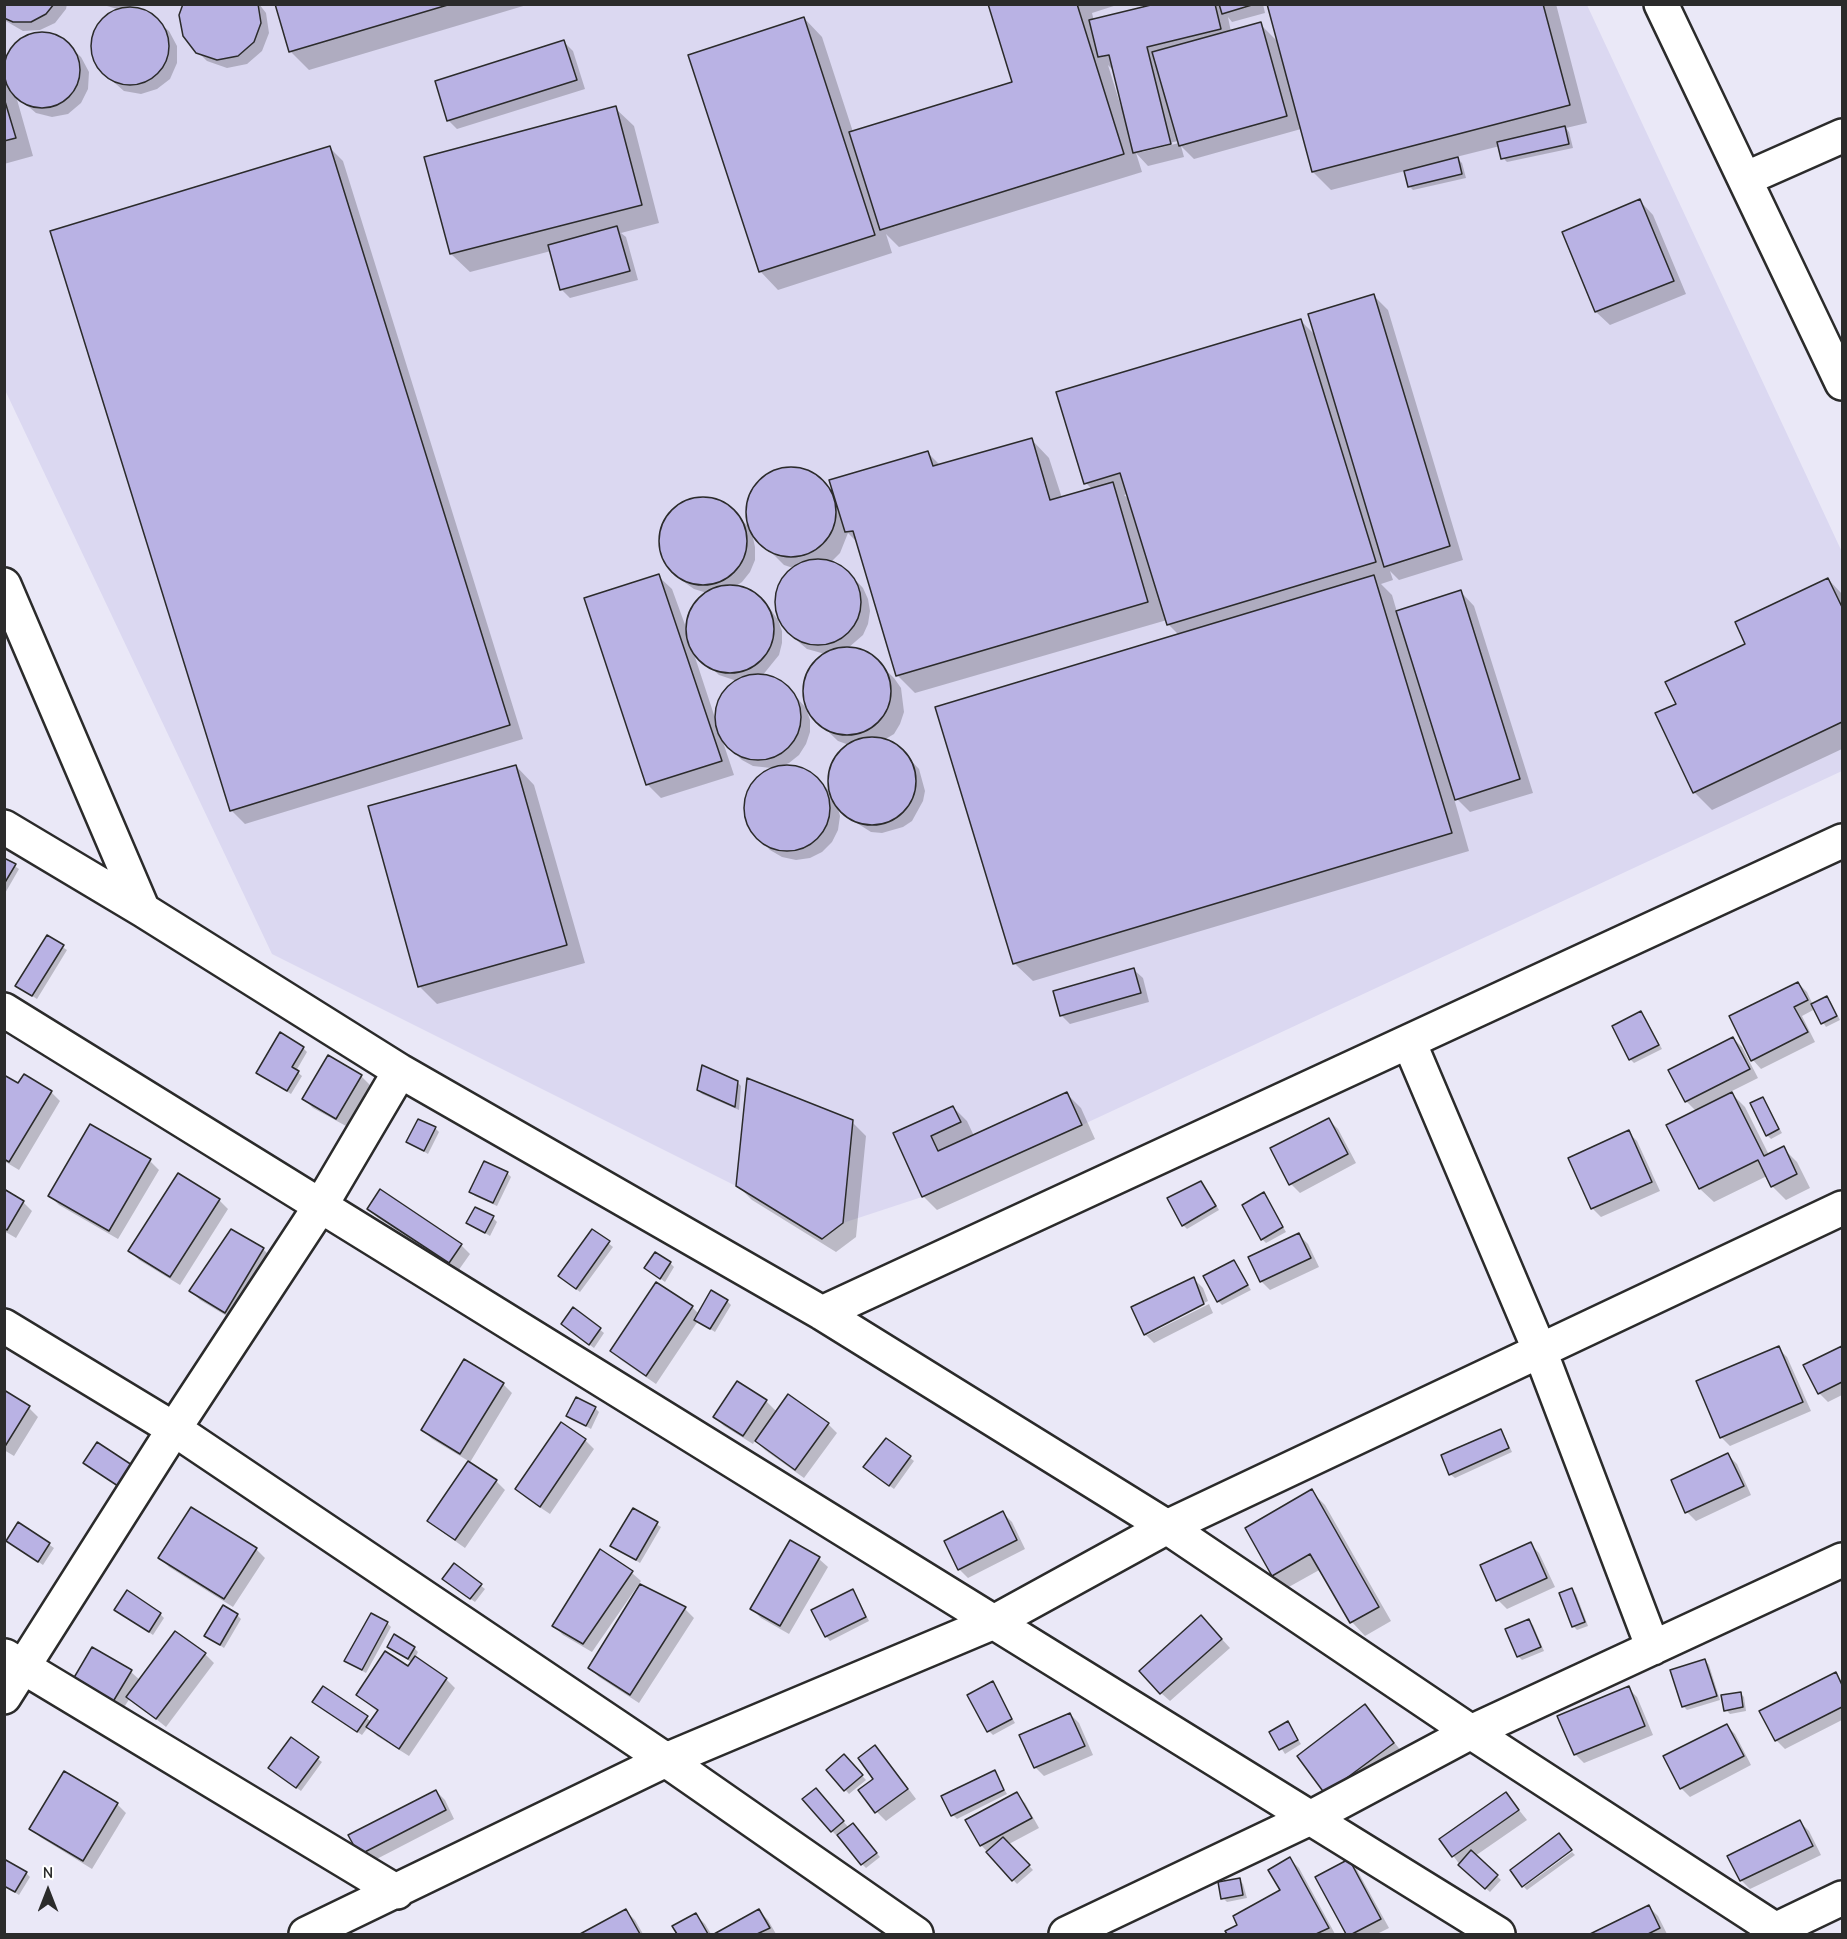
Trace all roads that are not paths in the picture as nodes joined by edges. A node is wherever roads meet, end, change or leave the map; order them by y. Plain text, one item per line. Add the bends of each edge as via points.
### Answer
1 (1661, 4) edge
2 (1842, 136) edge
3 (1745, 179) junction
4 (1842, 383) edge
5 (4, 585) edge
6 (4, 827) edge
7 (1842, 841) edge
8 (143, 910) junction
9 (4, 1010) edge
10 (1408, 1042) junction
11 (400, 1071) junction
12 (321, 1205) junction
13 (1842, 1208) edge
14 (822, 1314) junction
15 (4, 1326) edge
16 (1540, 1351) junction
17 (174, 1429) junction
18 (1167, 1527) junction
19 (1842, 1560) edge
20 (994, 1622) junction
21 (1653, 1648) junction
22 (14, 1662) edge
23 (4, 1697) edge
24 (1471, 1731) junction
25 (666, 1760) junction
26 (1310, 1818) junction
27 (397, 1892) junction
28 (1842, 1898) edge
29 (1771, 1932) edge
30 (306, 1935) edge
31 (916, 1935) edge
32 (1066, 1935) edge
33 (1498, 1935) edge

1 - 3 street
2 - 3 street
3 - 4 street
5 - 8 street
6 - 8 street
7 - 10 street
8 - 11 street
9 - 12 street
10 - 14 street
10 - 16 street
11 - 12 street
11 - 14 street
12 - 17 street
12 - 20 street
13 - 16 street
14 - 18 street
15 - 17 street
16 - 18 street
16 - 21 street
17 - 22 street
17 - 25 street
18 - 20 street
18 - 24 street
19 - 21 street
20 - 25 street
20 - 26 street
21 - 24 street
22 - 23 street
22 - 27 street
24 - 26 street
24 - 29 street
25 - 27 street
25 - 31 street
26 - 32 street
26 - 33 street
27 - 30 street
28 - 29 street

